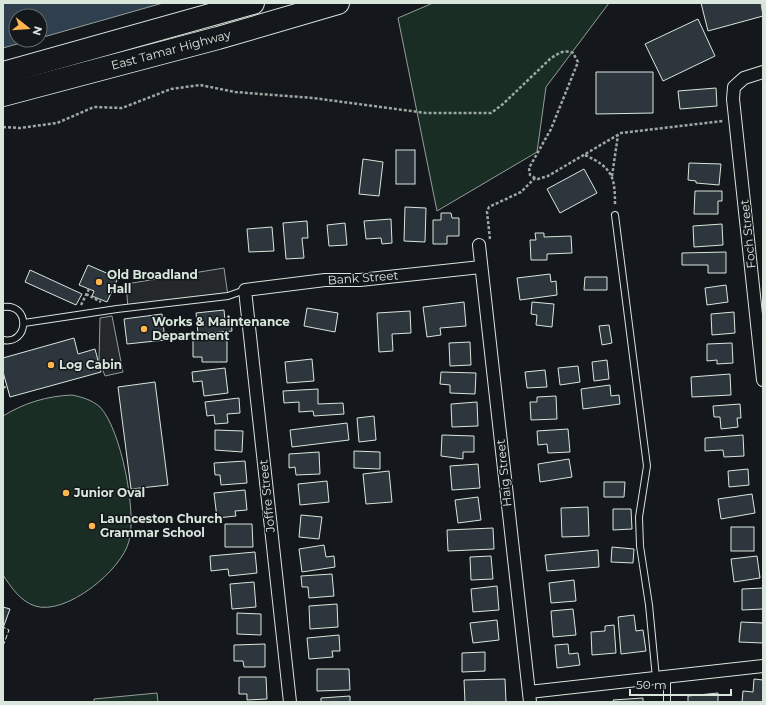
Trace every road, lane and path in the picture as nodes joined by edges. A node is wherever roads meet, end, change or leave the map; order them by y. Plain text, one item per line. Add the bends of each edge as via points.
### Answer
1 (253, 3) edge
2 (338, 3) edge
3 (763, 72) edge
4 (3, 73) edge
5 (3, 95) edge
6 (736, 120) junction
7 (3, 127) edge
8 (618, 135) junction
9 (585, 155) junction
10 (612, 177) junction
11 (535, 178) junction
12 (615, 215) joint
13 (485, 244) joint
14 (481, 267) junction
15 (89, 289) dead end
16 (245, 290) junction
17 (758, 294) edge
18 (3, 307) edge
19 (77, 315) junction
20 (24, 324) junction
21 (3, 340) edge
22 (763, 380) edge
23 (7, 386) dead end
24 (3, 388) edge
25 (763, 666) edge
26 (661, 677) junction
27 (529, 697) edge
28 (290, 702) edge
29 (667, 702) edge

1 - 4 highway, East Tamar Highway
2 - 5 highway, East Tamar Highway
3 - 6 street, Foch Street via 744,78 734,87
6 - 8 path via 629,131
6 - 17 street, Foch Street
7 - 11 path via 20,128 57,123 94,107 122,108 172,89 200,84 235,92 313,98 426,113 491,112 503,104 550,59 559,53 569,51 578,62 551,129 529,168 530,175
8 - 9 path
8 - 10 path
9 - 10 path via 603,164
9 - 11 path via 548,176
10 - 12 path
11 - 13 path via 521,192 489,207
12 - 26 lane via 647,466 639,517 640,546
13 - 14 street, Haig Street
14 - 16 street, Bank Street via 360,280 325,280
14 - 27 street, Haig Street
15 - 19 path
16 - 19 lane via 228,296
16 - 28 street, Joffre Street
17 - 22 street, Foch Street
18 - 20 lane via 17,310
19 - 20 lane
20 - 21 lane via 16,338
23 - 24 path
25 - 26 street
26 - 27 street
26 - 29 lane

